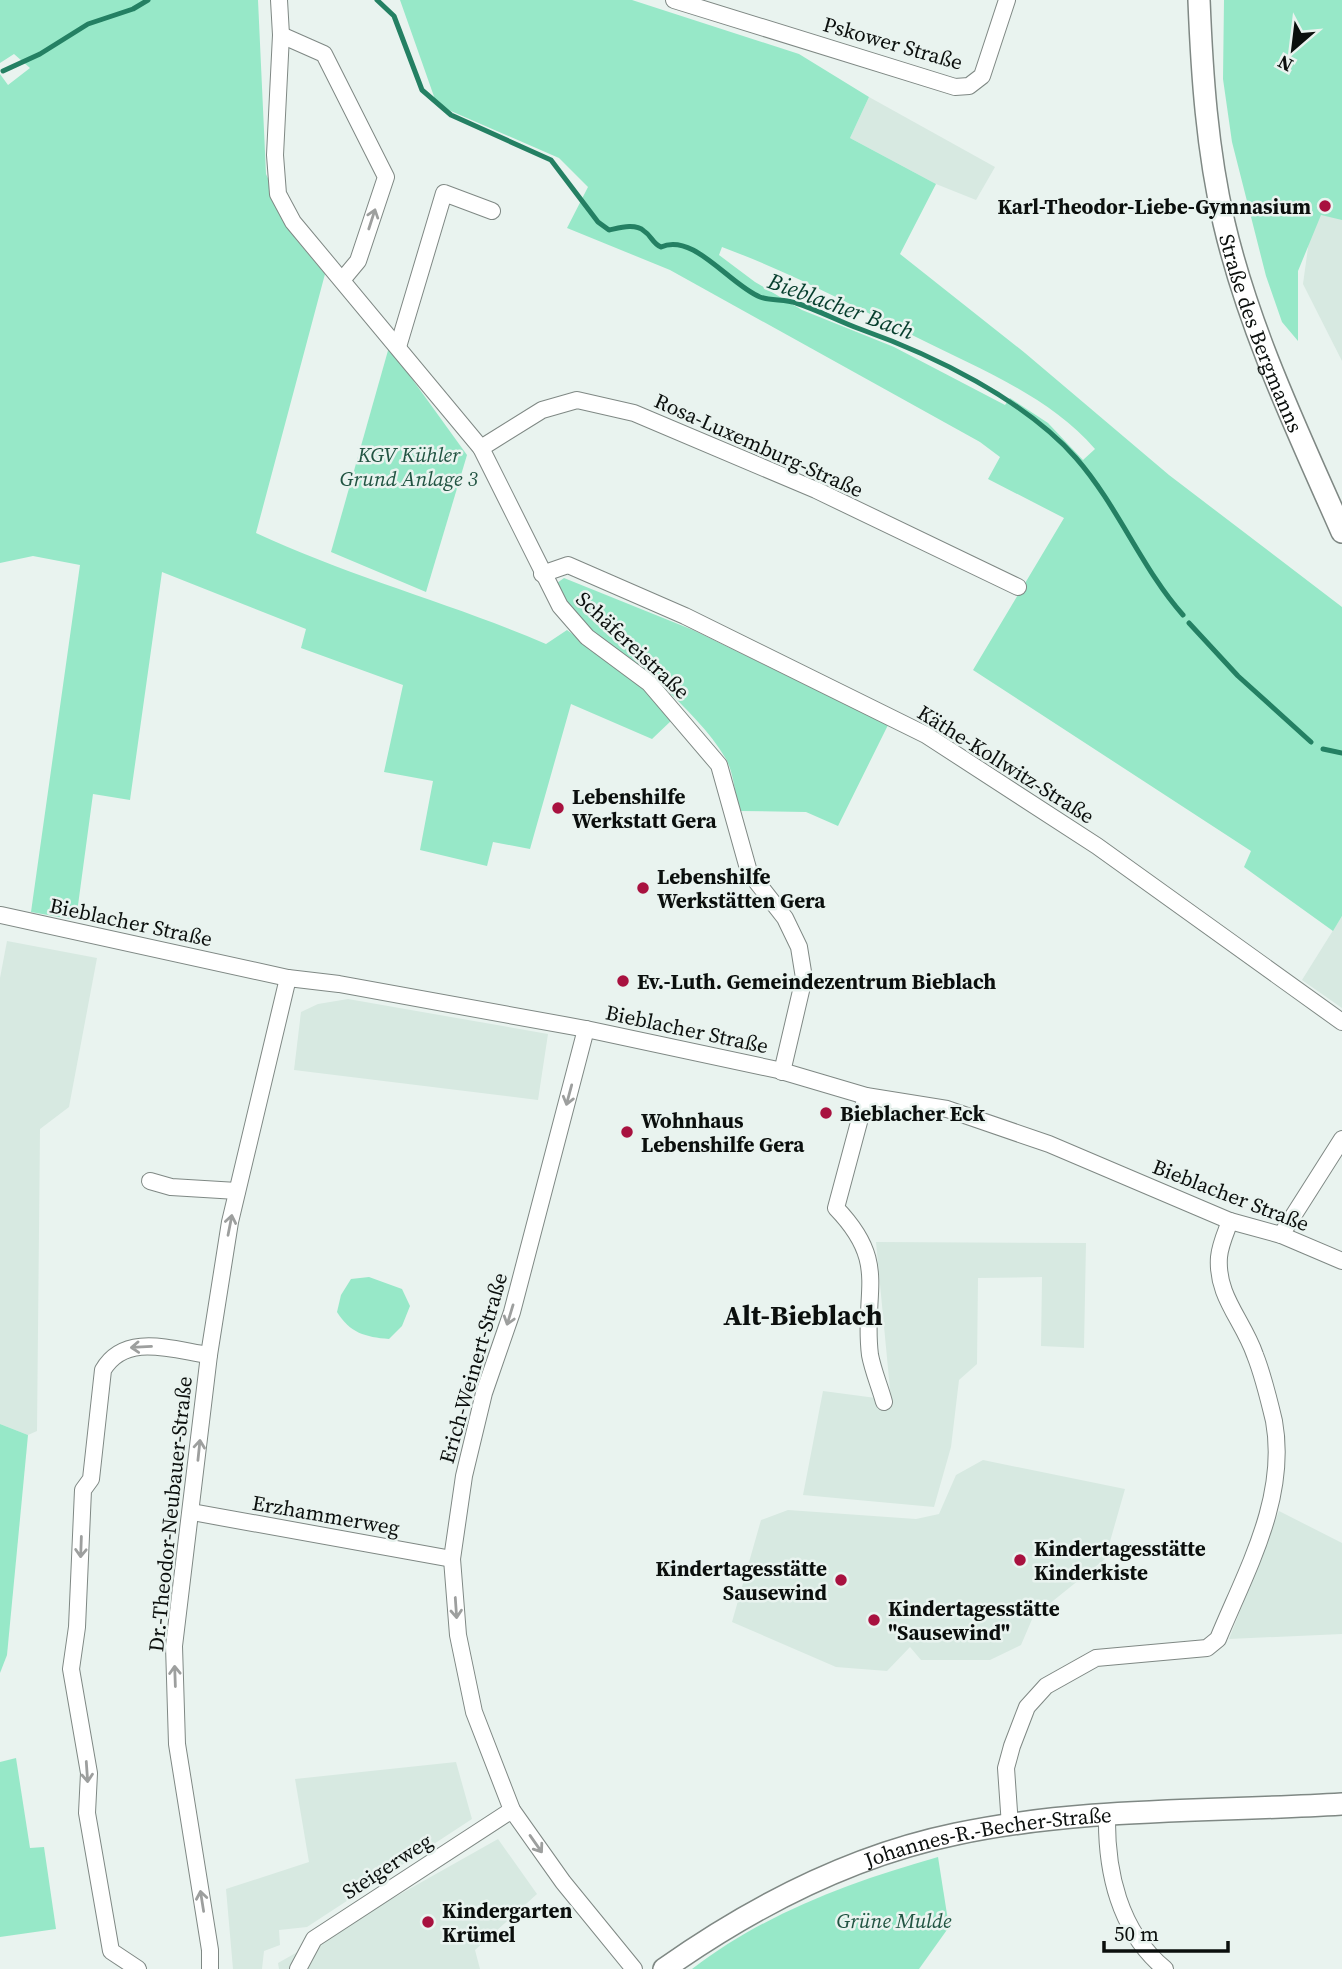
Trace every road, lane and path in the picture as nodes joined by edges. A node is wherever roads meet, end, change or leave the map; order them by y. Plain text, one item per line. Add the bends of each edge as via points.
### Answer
1 (279, 0) edge
2 (674, 0) edge
3 (1007, 0) edge
4 (1199, 0) edge
5 (281, 35) junction
6 (492, 211) dead end
7 (343, 279) junction
8 (398, 347) junction
9 (481, 448) junction
10 (1342, 532) edge
11 (542, 574) junction
12 (1018, 587) dead end
13 (1, 915) edge
14 (288, 978) junction
15 (1342, 1022) edge
16 (586, 1029) junction
17 (782, 1072) junction
18 (866, 1097) junction
19 (1342, 1139) edge
20 (150, 1181) dead end
21 (237, 1191) junction
22 (1230, 1221) junction
23 (1281, 1236) junction
24 (1342, 1261) edge
25 (209, 1355) junction
26 (884, 1402) dead end
27 (192, 1512) junction
28 (452, 1559) junction
29 (1342, 1804) edge
30 (512, 1810) junction
31 (1107, 1815) junction
32 (1010, 1826) junction
33 (1146, 1963) edge
34 (138, 1969) edge
35 (210, 1969) edge
36 (298, 1969) edge
37 (634, 1969) edge
38 (664, 1969) edge
39 (1165, 1969) edge

1 - 5 street, Schäfereistraße
2 - 3 street, Pskower Straße via 955,87 969,86 982,76
4 - 10 street, Straße des Bergmanns via 1202,84 1224,223 1263,347
5 - 7 street, Schäfereistraße via 275,155 278,194 293,222
7 -> 5 street via 358,261 386,177 324,54
6 - 8 street via 444,193
7 - 8 street, Schäfereistraße
8 - 9 street, Schäfereistraße
9 - 11 street, Schäfereistraße
9 - 12 street, Rosa-Luxemburg-Straße via 542,410 577,400 634,413 816,490
11 - 15 street, Käthe-Kollwitz-Straße via 568,565 685,616 926,735 1097,846
11 - 17 street, Schäfereistraße via 559,606 587,637 649,683 719,765 749,872 785,918 799,947 804,978
13 - 14 street, Bieblacher Straße
14 - 16 street, Bieblacher Straße
14 - 21 street, Dr.-Theodor-Neubauer-Straße
16 - 17 street, Bieblacher Straße
16 -> 28 street, Erich-Weinert-Straße via 512,1312 481,1405 464,1476
17 - 18 street, Bieblacher Straße
18 - 22 street, Bieblacher Straße via 947,1110 1023,1135
18 - 26 street via 836,1208 871,1259 870,1356
19 - 23 street
20 - 21 street via 171,1187
25 -> 21 street, Dr.-Theodor-Neubauer-Straße
22 - 23 street, Bieblacher Straße
22 - 32 street via 1219,1256 1222,1293 1255,1353 1274,1423 1272,1505 1261,1537 1218,1639 1207,1648 1096,1658 1037,1694 1020,1723 1006,1768
23 - 24 street, Bieblacher Straße
27 -> 25 street, Dr.-Theodor-Neubauer-Straße
25 -> 34 street, Dr.-Theodor-Neubauer-Straße via 138,1345 109,1361 103,1370 91,1479 83,1490 71,1669 89,1773 87,1813 111,1951
27 - 28 street, Erzhammerweg
35 -> 27 street, Dr.-Theodor-Neubauer-Straße via 177,1744 174,1646
28 -> 30 street, Erich-Weinert-Straße via 458,1635 474,1712
29 - 31 street, Johannes-R.-Becher-Straße
30 - 36 street, Steigerweg via 314,1939
30 -> 37 street, Erich-Weinert-Straße
31 - 32 street, Johannes-R.-Becher-Straße
31 - 33 street via 1107,1848 1119,1905
32 - 38 street, Johannes-R.-Becher-Straße via 957,1833 849,1866 765,1904
33 - 39 street

